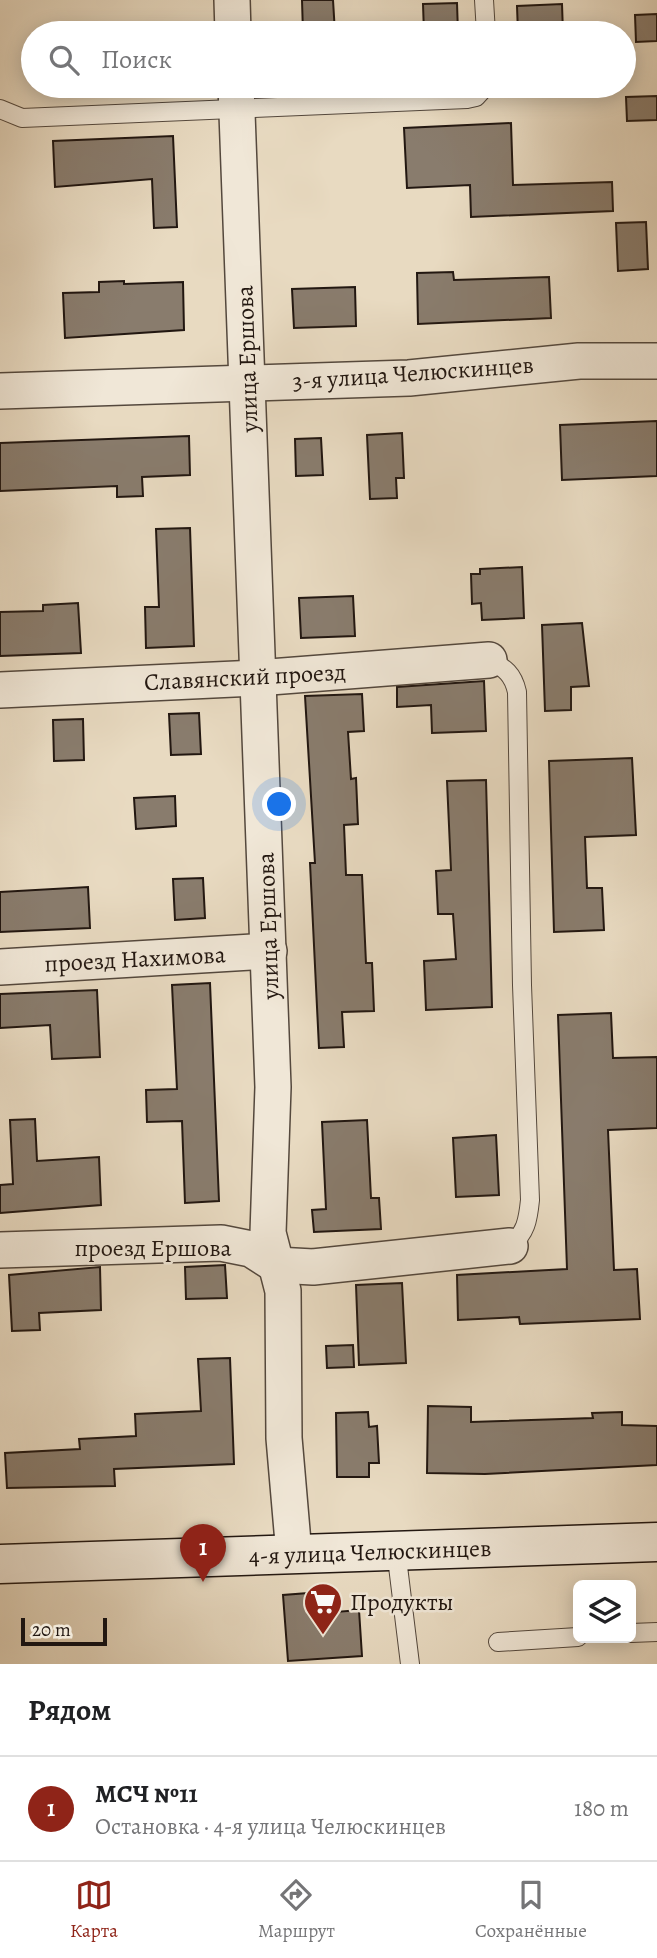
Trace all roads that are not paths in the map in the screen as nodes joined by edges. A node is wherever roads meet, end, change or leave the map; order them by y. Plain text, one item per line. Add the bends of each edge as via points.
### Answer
1 (232, 0) edge
2 (484, 0) edge
3 (233, 21) edge
4 (485, 21) edge
5 (236, 98) edge
6 (472, 98) edge
7 (0, 109) edge
8 (657, 361) edge
9 (248, 383) junction
10 (0, 391) edge
11 (489, 660) joint
12 (257, 678) junction
13 (0, 690) edge
14 (269, 951) junction
15 (0, 967) edge
16 (510, 1246) joint
17 (0, 1250) edge
18 (275, 1265) junction
19 (657, 1542) edge
20 (396, 1550) junction
21 (294, 1554) junction
22 (0, 1564) edge
23 (657, 1632) edge
24 (636, 1633) edge
25 (573, 1637) edge
26 (498, 1642) dead end
27 (410, 1664) edge

1 - 3 street
2 - 4 lane
5 - 6 lane
5 - 7 lane via 22,118
5 - 9 street, улица Ершова
8 - 9 street, 3-я улица Челюскинцев via 579,361 409,379
9 - 10 street, 3-я улица Челюскинцев
9 - 12 street, улица Ершова
11 - 12 street, Славянский проезд
11 - 16 lane via 514,678 517,691 530,1200 527,1224
12 - 13 street, Славянский проезд
12 - 14 street, улица Ершова
14 - 15 street, проезд Нахимова
14 - 18 street, улица Ершова via 273,1087 267,1210
16 - 18 street, проезд Ершова via 313,1267
17 - 18 street, проезд Ершова via 221,1243 251,1249
18 - 21 street, улица Ершова via 283,1292 284,1438
19 - 20 main road, 4-я улица Челюскинцев
20 - 21 main road, 4-я улица Челюскинцев
20 - 27 lane
21 - 22 main road, 4-я улица Челюскинцев
23 - 24 lane
25 - 26 lane

